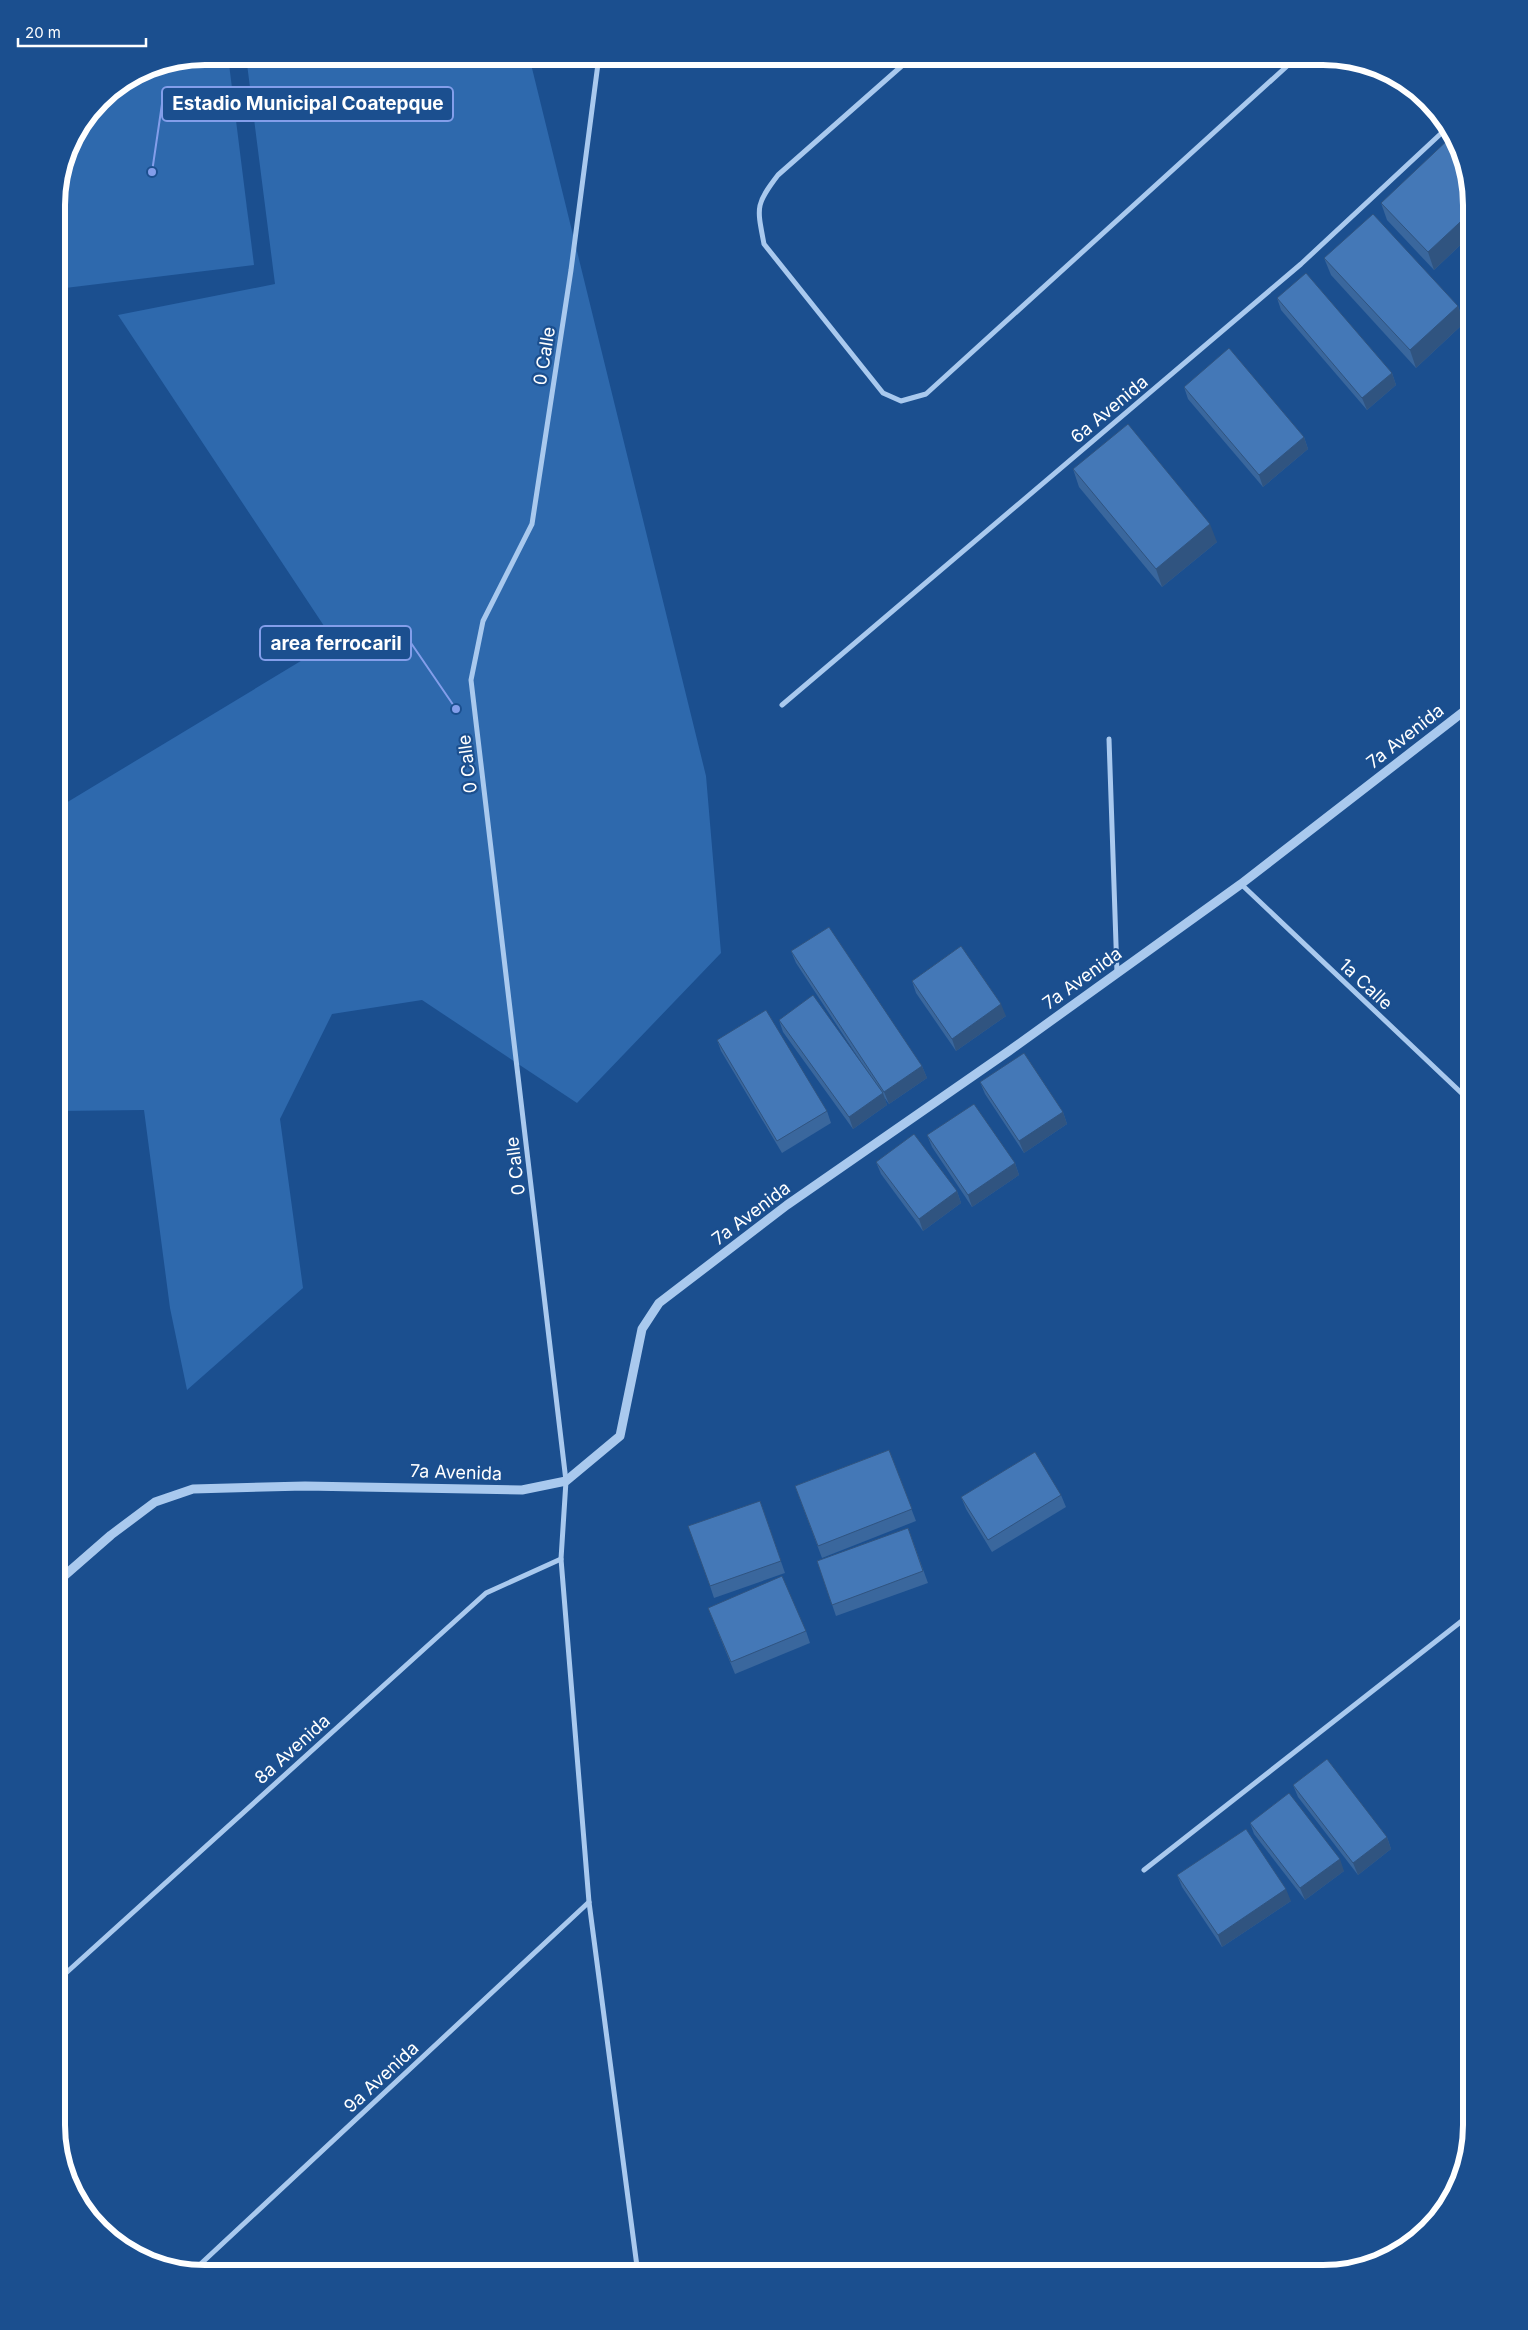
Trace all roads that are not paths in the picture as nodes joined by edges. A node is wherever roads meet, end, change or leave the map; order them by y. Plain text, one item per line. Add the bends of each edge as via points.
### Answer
1 (598, 65) edge
2 (903, 65) edge
3 (1287, 65) edge
4 (1442, 132) edge
5 (782, 705) dead end
6 (1463, 712) edge
7 (1109, 739) dead end
8 (1241, 884) junction
9 (1117, 974) junction
10 (1463, 1094) edge
11 (566, 1481) junction
12 (561, 1559) junction
13 (65, 1575) edge
14 (1463, 1620) edge
15 (1144, 1870) dead end
16 (589, 1902) junction
17 (65, 1974) edge
18 (200, 2265) edge
19 (637, 2265) edge

1 - 11 street, 0 Calle via 571,270 532,524 483,621 471,680
2 - 3 street via 778,175 761,198 758,217 764,244 883,393 901,400 926,394
4 - 5 street, 6a Avenida via 1301,264
6 - 8 street, 7a Avenida
7 - 9 street
8 - 9 street, 7a Avenida
8 - 10 street, 1a Calle
9 - 11 street, 7a Avenida via 787,1206 659,1303 642,1328 620,1436
11 - 12 street, 0 Calle
11 - 13 street, 7a Avenida via 522,1490 305,1486 193,1489 155,1502
12 - 16 street, 0 Calle
12 - 17 street, 8a Avenida via 486,1593
14 - 15 street
16 - 18 street, 9a Avenida
16 - 19 street, 0 Calle

